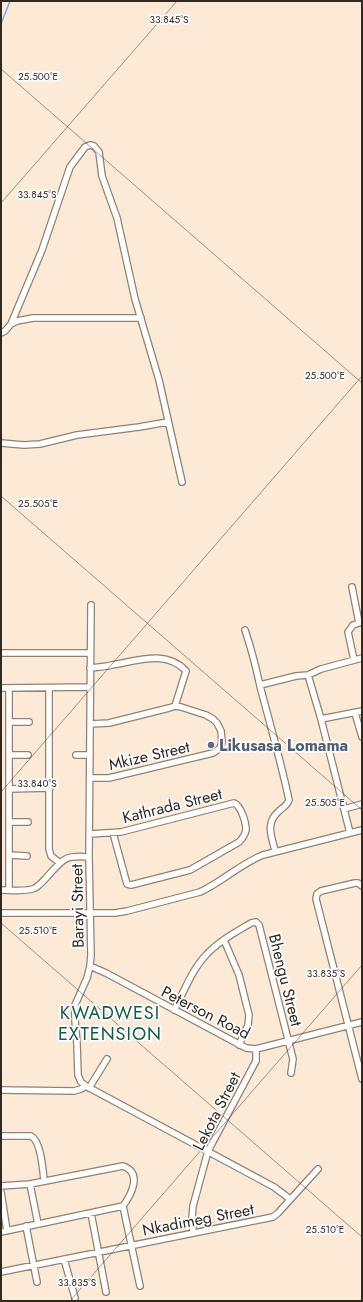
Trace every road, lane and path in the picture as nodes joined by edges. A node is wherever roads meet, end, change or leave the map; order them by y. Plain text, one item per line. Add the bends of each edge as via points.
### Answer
1 (141, 318) junction
2 (11, 324) junction
3 (1, 333) edge
4 (168, 422) junction
5 (1, 443) edge
6 (182, 482) dead end
7 (352, 587) dead end
8 (91, 605) dead end
9 (360, 622) edge
10 (245, 630) dead end
11 (1, 653) edge
12 (90, 653) junction
13 (362, 658) edge
14 (354, 660) junction
15 (90, 668) junction
16 (308, 676) junction
17 (260, 685) junction
18 (90, 687) junction
19 (1, 688) edge
20 (9, 688) junction
21 (49, 688) junction
22 (175, 706) junction
23 (362, 711) edge
24 (355, 713) junction
25 (321, 719) junction
26 (9, 722) junction
27 (29, 722) dead end
28 (90, 724) junction
29 (362, 737) edge
30 (9, 755) junction
31 (28, 755) dead end
32 (76, 755) dead end
33 (90, 755) junction
34 (90, 778) junction
35 (50, 788) junction
36 (9, 789) junction
37 (362, 804) edge
38 (344, 809) junction
39 (9, 822) junction
40 (28, 822) dead end
41 (362, 830) edge
42 (113, 833) junction
43 (350, 833) junction
44 (90, 834) junction
45 (276, 851) junction
46 (9, 855) junction
47 (27, 856) dead end
48 (89, 857) junction
49 (60, 863) junction
50 (362, 886) edge
51 (1, 890) edge
52 (9, 890) junction
53 (1, 913) edge
54 (90, 913) junction
55 (224, 940) junction
56 (90, 966) junction
57 (174, 1010) junction
58 (362, 1022) edge
59 (348, 1026) junction
60 (289, 1040) junction
61 (239, 1045) junction
62 (256, 1049) junction
63 (107, 1059) dead end
64 (291, 1073) dead end
65 (362, 1079) edge
66 (87, 1087) junction
67 (1, 1090) edge
68 (1, 1136) edge
69 (208, 1151) junction
70 (318, 1169) dead end
71 (44, 1181) junction
72 (30, 1184) junction
73 (1, 1186) edge
74 (1, 1192) edge
75 (290, 1199) junction
76 (123, 1206) junction
77 (91, 1213) junction
78 (38, 1224) junction
79 (26, 1226) junction
80 (4, 1231) edge
81 (193, 1232) junction
82 (130, 1246) junction
83 (98, 1252) junction
84 (64, 1259) junction
85 (33, 1265) junction
86 (1, 1271) edge
87 (37, 1282) dead end
88 (140, 1286) dead end
89 (106, 1292) dead end
90 (75, 1298) dead end

1 - 2 street via 33,318
1 - 2 street via 117,218 102,176 100,152 94,146 87,145 70,167 42,250
1 - 4 street
2 - 3 street
4 - 5 street via 77,435 40,444
4 - 6 street
7 - 9 street
8 - 12 street, Barayi Street
9 - 14 street via 348,632
10 - 17 street
11 - 12 street
12 - 15 street, Barayi Street
13 - 14 street
14 - 16 street via 321,669
15 - 18 street, Barayi Street
15 - 22 street via 151,658 175,662 186,671
16 - 17 street via 296,676
16 - 25 street
17 - 45 street via 289,800 274,816 269,826
18 - 21 street
18 - 28 street, Barayi Street
19 - 20 street
20 - 21 street
20 - 26 street
21 - 35 street
22 - 28 street via 113,722
22 - 34 street, Mkize Street via 206,715 215,721 219,725 223,739 220,748 213,753 128,774 105,779
23 - 24 street
24 - 25 street
24 - 29 street
25 - 38 street
26 - 27 street
26 - 30 street
28 - 33 street, Barayi Street
30 - 31 street
30 - 36 street
32 - 33 street
33 - 34 street, Barayi Street
34 - 44 street, Barayi Street
35 - 36 street
35 - 49 street via 49,849 51,856
36 - 39 street
37 - 38 street
38 - 43 street
39 - 40 street
39 - 46 street
41 - 43 street
42 - 42 street, Kathrada Street via 234,803 238,805 246,830 239,842 190,870 131,885 128,884
42 - 44 street, Kathrada Street
43 - 45 street
44 - 48 street, Barayi Street
45 - 54 street via 255,859 200,892 127,911
46 - 47 street
46 - 52 street
48 - 49 street via 72,856
48 - 54 street, Barayi Street
49 - 52 street via 33,889
50 - 59 street via 355,883 321,891 316,896
51 - 52 street
53 - 54 street
54 - 56 street, Barayi Street
55 - 57 street, Bhengu Street via 203,958
55 - 60 street, Bhengu Street via 251,923 258,923
55 - 61 street via 239,974 249,1015 248,1025
56 - 57 street, Peterson Road
56 - 66 street, Barayi Street via 75,1006 78,1075
57 - 61 street, Peterson Road
58 - 59 street, Peterson Road
59 - 60 street, Peterson Road
59 - 65 street
60 - 62 street, Peterson Road
60 - 64 street, Bhengu Street via 294,1062
61 - 62 street, Peterson Road
62 - 69 street, Lekota Street via 256,1061
63 - 66 street
66 - 67 street via 74,1091
66 - 69 street
68 - 71 street via 35,1138
69 - 75 street via 274,1187
69 - 81 street, Lekota Street via 193,1206
70 - 75 street, Nkadimeg Street
71 - 72 street
71 - 76 street via 127,1167 132,1174 134,1187
72 - 73 street
72 - 78 street
74 - 80 street
75 - 81 street, Nkadimeg Street via 273,1217
76 - 77 street
76 - 82 street
77 - 78 street
77 - 83 street
78 - 79 street
79 - 80 street
79 - 85 street
81 - 82 street, Nkadimeg Street
82 - 83 street, Nkadimeg Street
82 - 88 street
83 - 84 street, Nkadimeg Street
83 - 89 street
84 - 85 street, Nkadimeg Street
84 - 90 street
85 - 86 street, Nkadimeg Street
85 - 87 street

